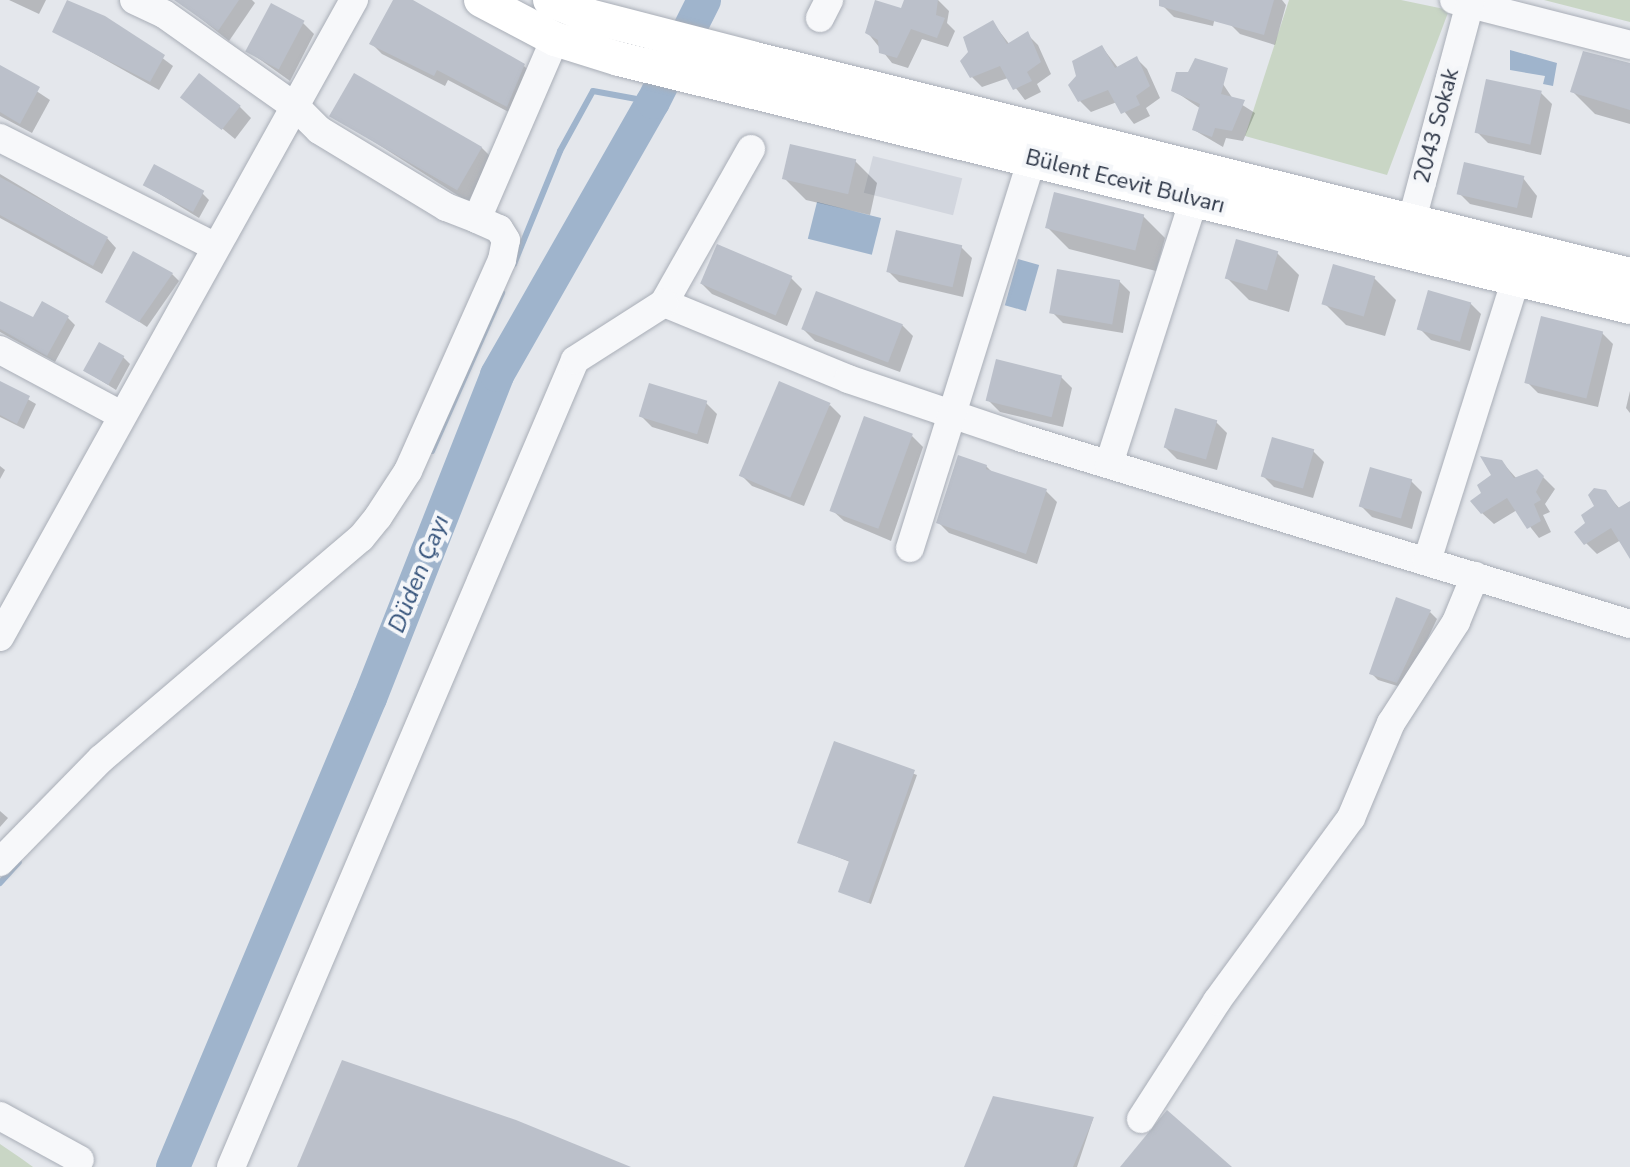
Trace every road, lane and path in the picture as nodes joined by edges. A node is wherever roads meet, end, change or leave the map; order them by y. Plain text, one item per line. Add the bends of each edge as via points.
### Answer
1 (134, 0) edge
2 (354, 0) edge
3 (481, 0) edge
4 (550, 0) edge
5 (1465, 1) edge
6 (555, 39) junction
7 (1630, 45) edge
8 (748, 73) junction
9 (298, 109) junction
10 (0, 138) edge
11 (751, 149) dead end
12 (1032, 159) junction
13 (1194, 200) junction
14 (477, 219) junction
15 (1407, 236) junction
16 (214, 246) junction
17 (1630, 275) edge
18 (1516, 279) junction
19 (664, 303) junction
20 (1630, 307) edge
21 (0, 350) edge
22 (121, 415) junction
23 (954, 415) junction
24 (1109, 464) junction
25 (910, 548) dead end
26 (1427, 561) junction
27 (1475, 576) junction
28 (4, 619) edge
29 (1630, 624) edge
30 (0, 862) edge
31 (0, 1116) edge
32 (1141, 1119) dead end
33 (80, 1160) dead end
34 (231, 1167) edge

1 - 9 street via 164,14
2 - 9 street
3 - 6 main road, Bülent Ecevit Bulvarı
4 - 8 main road, Bülent Ecevit Bulvarı
5 - 7 street
5 - 15 street, 2043 Sokak
6 - 8 main road, Bülent Ecevit Bulvarı via 619,59
6 - 14 street
8 - 12 main road, Bülent Ecevit Bulvarı
8 - 15 main road, Bülent Ecevit Bulvarı
9 - 14 street via 332,138 446,207
9 - 16 street
10 - 16 street
11 - 19 street
12 - 13 main road, Bülent Ecevit Bulvarı
12 - 23 street
13 - 15 main road, Bülent Ecevit Bulvarı
13 - 24 street
14 - 30 street via 499,229 506,248 408,471 378,517 361,538 101,759
15 - 17 main road, Bülent Ecevit Bulvarı
15 - 18 main road, Bülent Ecevit Bulvarı
16 - 22 street
18 - 20 main road, Bülent Ecevit Bulvarı
18 - 26 street
19 - 23 street via 848,379
19 - 34 street via 575,360
21 - 22 street
22 - 28 street
23 - 24 street
23 - 25 street
24 - 26 street
26 - 27 street
27 - 29 street
27 - 32 street via 1456,622 1391,723 1351,818 1217,1001
31 - 33 street

